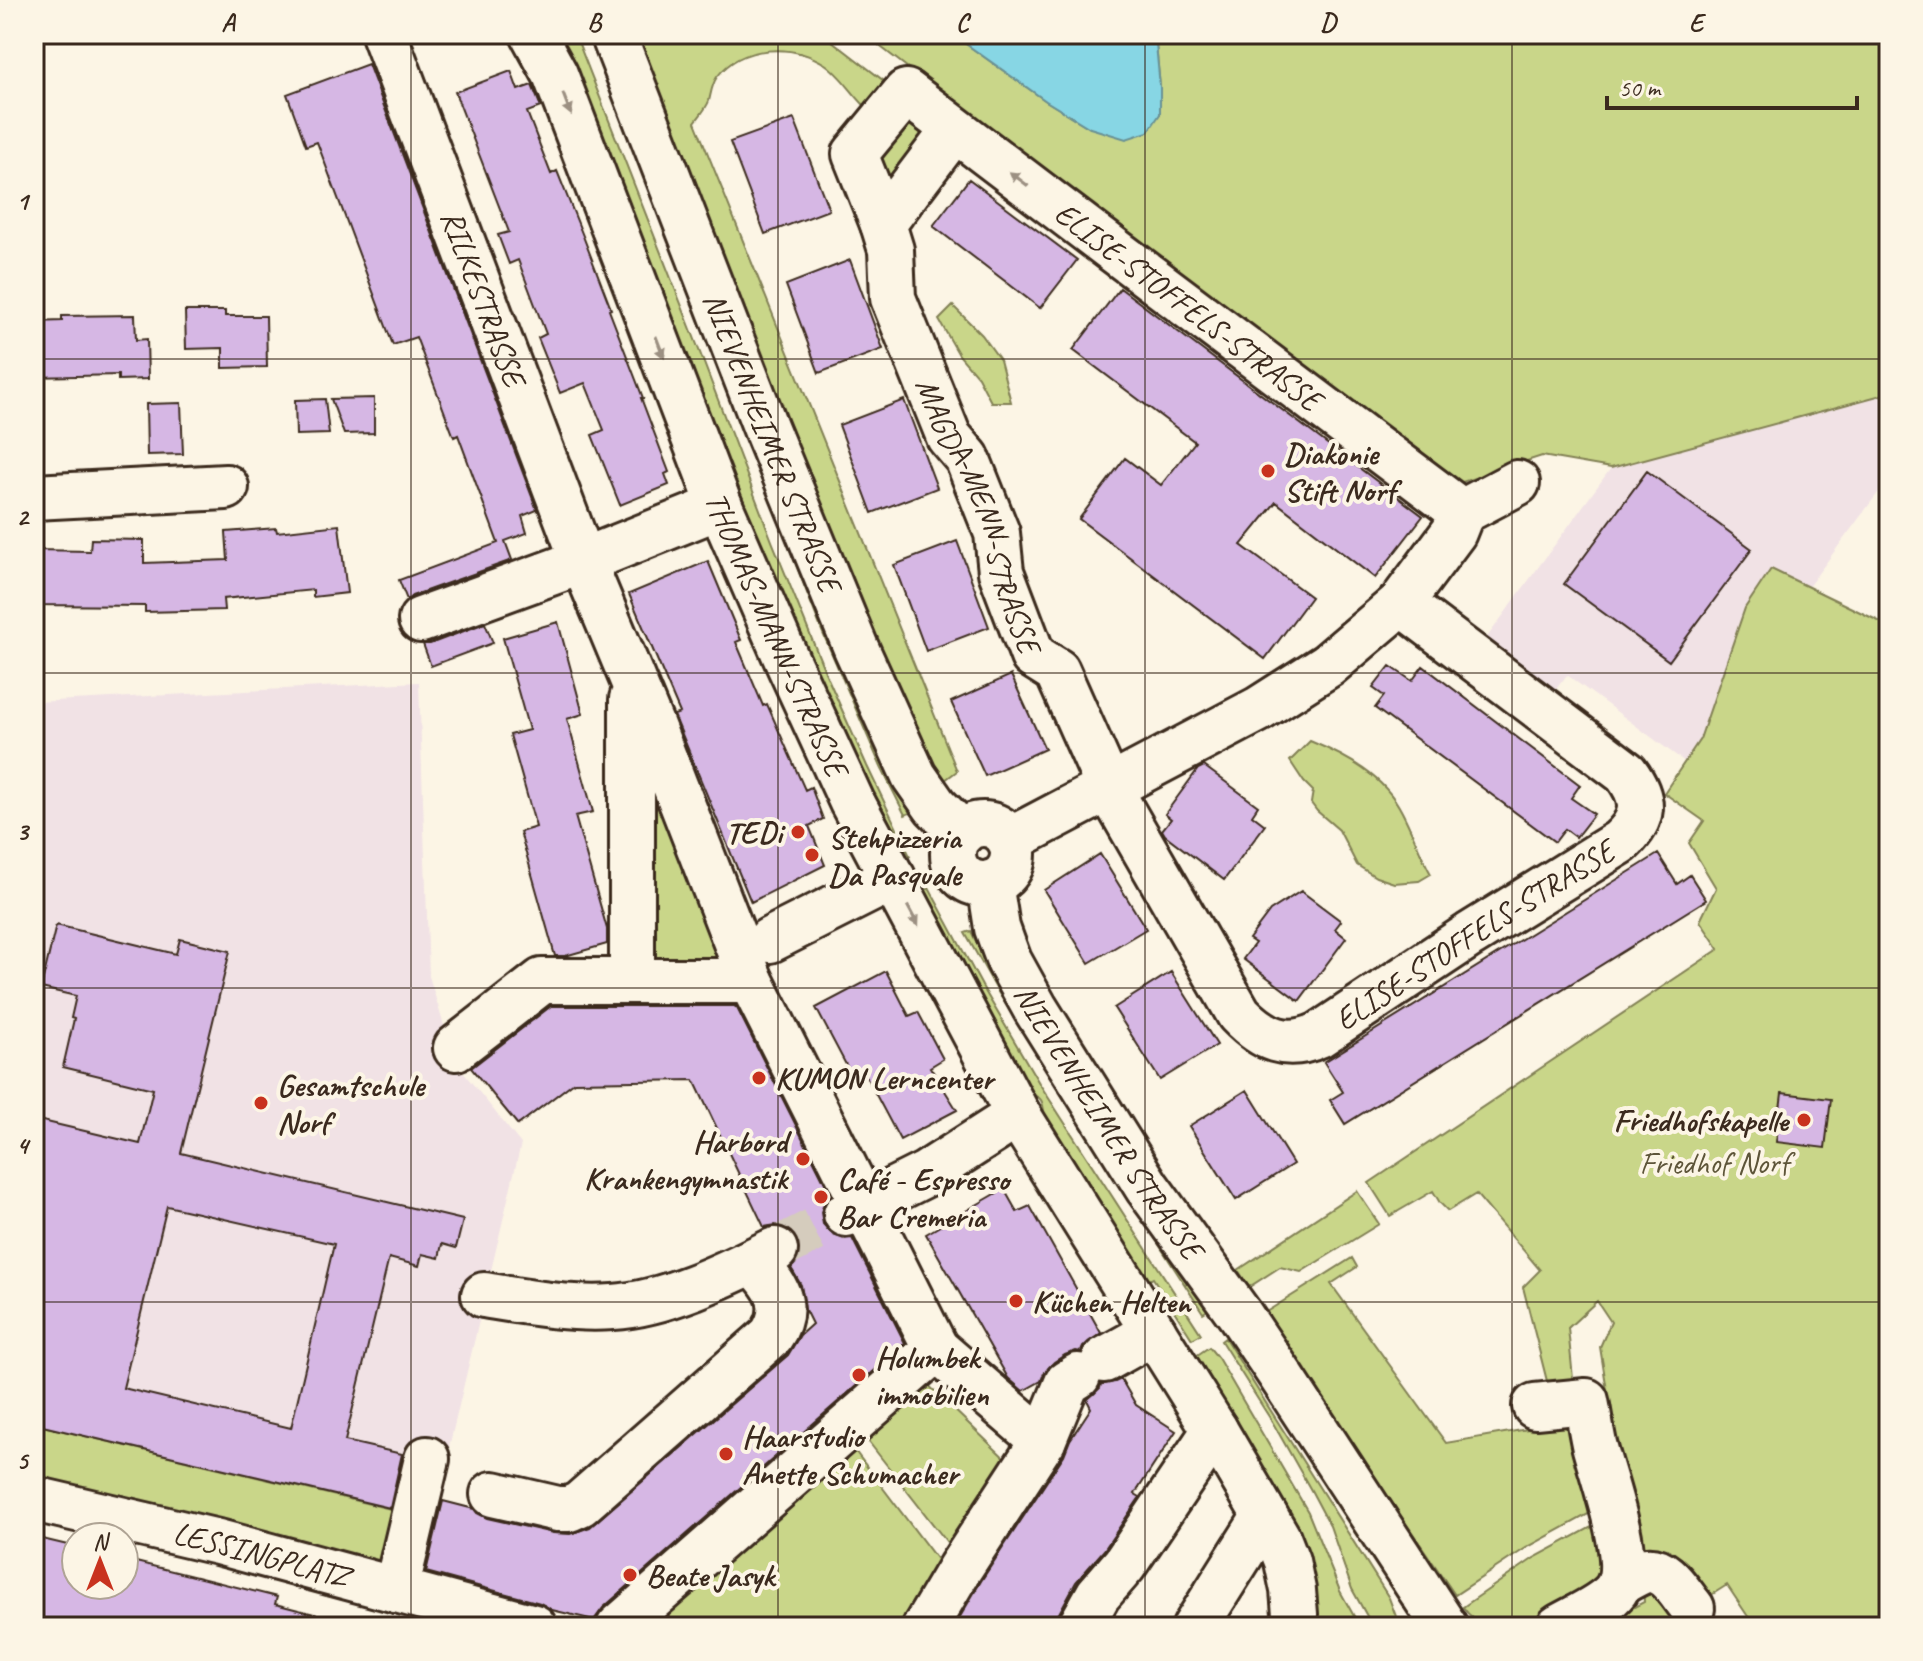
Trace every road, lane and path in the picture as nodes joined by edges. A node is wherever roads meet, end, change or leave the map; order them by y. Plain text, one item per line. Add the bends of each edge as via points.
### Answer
1 (533, 34) edge
2 (613, 34) edge
3 (386, 40) edge
4 (954, 130) junction
5 (883, 224) junction
6 (1517, 483) dead end
7 (226, 487) dead end
8 (34, 497) edge
9 (720, 506) junction
10 (1462, 512) junction
11 (578, 548) junction
12 (1401, 603) junction
13 (421, 620) dead end
14 (632, 680) junction
15 (1109, 788) junction
16 (962, 833) junction
17 (1010, 840) junction
18 (893, 878) junction
19 (990, 883) junction
20 (770, 940) dead end
21 (632, 981) junction
22 (751, 981) junction
23 (456, 1048) dead end
24 (1018, 1115) junction
25 (855, 1210) junction
26 (484, 1295) dead end
27 (1154, 1332) junction
28 (936, 1349) junction
29 (1535, 1406) dead end
30 (1215, 1430) junction
31 (1043, 1441) junction
32 (427, 1459) dead end
33 (493, 1494) dead end
34 (34, 1499) edge
35 (1265, 1516) junction
36 (1620, 1583) junction
37 (396, 1590) junction
38 (1692, 1608) dead end
39 (534, 1627) edge
40 (619, 1627) edge
41 (925, 1627) edge
42 (1080, 1627) edge
43 (1195, 1627) edge
44 (1294, 1627) edge
45 (1445, 1627) edge
46 (1559, 1627) edge

1 -> 9 street, THOMAS-MANN-STRASSE via 555,74
2 - 16 street, NIEVENHEIMER STRASSE via 856,648 914,776
3 - 11 street, RILKESTRASSE
4 - 5 street
4 - 5 street, MAGDA-MENN-STRASSE via 906,92 855,154
10 -> 4 street, ELISE-STOFFELS-STRASSE
5 - 15 street, MAGDA-MENN-STRASSE via 891,250 893,298 949,437 967,458 997,533 1001,572 1033,656 1057,671
6 - 10 street
7 - 8 street
9 - 11 street
9 - 18 street, THOMAS-MANN-STRASSE via 852,802
10 - 12 street via 1454,532
11 - 13 street
11 - 14 street, RILKESTRASSE
12 - 15 street via 1328,665 1277,698
12 - 15 street, ELISE-STOFFELS-STRASSE via 1626,773 1637,787 1641,810 1632,831 1319,1035 1287,1042 1262,1034 1239,1014
14 - 21 street, RILKESTRASSE
14 - 22 street, RILKESTRASSE
15 - 17 street
16 - 17 street via 987,824
16 - 19 street via 955,843 956,867 976,883
17 - 19 street via 1011,866
18 - 20 street
18 -> 24 street, THOMAS-MANN-STRASSE
19 - 45 street, NIEVENHEIMER STRASSE via 1002,942 1035,1008 1147,1187 1240,1315
21 - 22 street
21 - 23 street via 542,981
22 - 25 street, RILKESTRASSE via 809,1095
24 - 25 street via 926,1174
24 - 27 street, THOMAS-MANN-STRASSE
25 - 28 street via 888,1253
26 - 33 street via 562,1307 613,1307 653,1301 764,1256 781,1312 771,1336 580,1504 558,1509
27 - 30 street, THOMAS-MANN-STRASSE
27 - 31 street via 1067,1383
28 - 31 street
28 - 40 street
29 - 36 street via 1586,1401 1622,1555
30 - 35 street, THOMAS-MANN-STRASSE
30 - 42 street
31 - 41 street
32 - 37 street
34 - 37 street, LESSINGPLATZ
35 - 43 street
35 - 44 street, THOMAS-MANN-STRASSE via 1287,1561
36 - 38 street via 1657,1570
36 - 46 street via 1607,1600
37 - 39 street, LESSINGPLATZ

